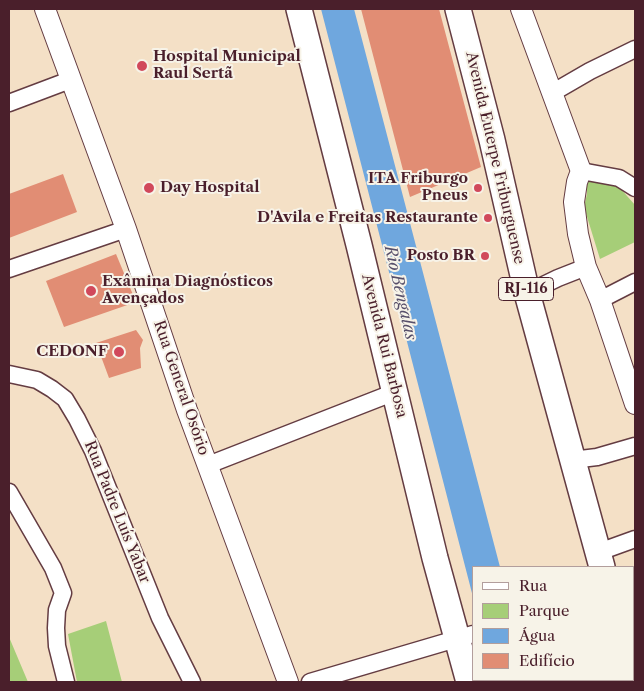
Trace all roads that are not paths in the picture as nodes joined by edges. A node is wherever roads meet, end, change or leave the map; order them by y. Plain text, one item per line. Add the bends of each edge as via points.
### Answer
1 (45, 9) edge
2 (299, 9) edge
3 (458, 9) edge
4 (521, 9) edge
5 (635, 49) edge
6 (70, 80) junction
7 (552, 93) junction
8 (9, 103) edge
9 (581, 171) junction
10 (635, 188) edge
11 (126, 229) junction
12 (586, 267) junction
13 (9, 269) edge
14 (635, 282) edge
15 (527, 293) junction
16 (600, 300) junction
17 (9, 374) edge
18 (395, 392) junction
19 (635, 404) edge
20 (635, 446) edge
21 (572, 460) junction
22 (208, 465) junction
23 (9, 492) edge
24 (635, 540) edge
25 (600, 560) edge
26 (465, 637) edge
27 (66, 682) edge
28 (192, 682) edge
29 (288, 682) edge
30 (310, 682) edge
31 (469, 682) edge

1 - 6 street, Rua General Osório
2 - 18 main road, Avenida Rui Barbosa
3 - 15 main road, Avenida Euterpe Friburguense / RJ-116
4 - 7 street
5 - 7 street
6 - 8 street
6 - 11 street, Rua General Osório
7 - 9 street
9 - 10 street via 618,178
9 - 12 street via 574,202
11 - 13 street
11 - 22 street, Rua General Osório
12 - 15 street
12 - 16 street
14 - 16 street
15 - 21 main road, Avenida Euterpe Friburguense / RJ-116
16 - 19 street
17 - 28 street, Rua Padre Luís Yabar via 37,380 52,389 65,399 77,419 160,618
18 - 22 street
18 - 26 main road, Avenida Rui Barbosa via 435,558
20 - 21 street
21 - 25 main road, Avenida Euterpe Friburguense / RJ-116
22 - 29 street, Rua General Osório
23 - 27 street via 53,568 63,594 57,610 56,628
24 - 25 street
26 - 30 street
26 - 31 main road, Avenida Rui Barbosa

